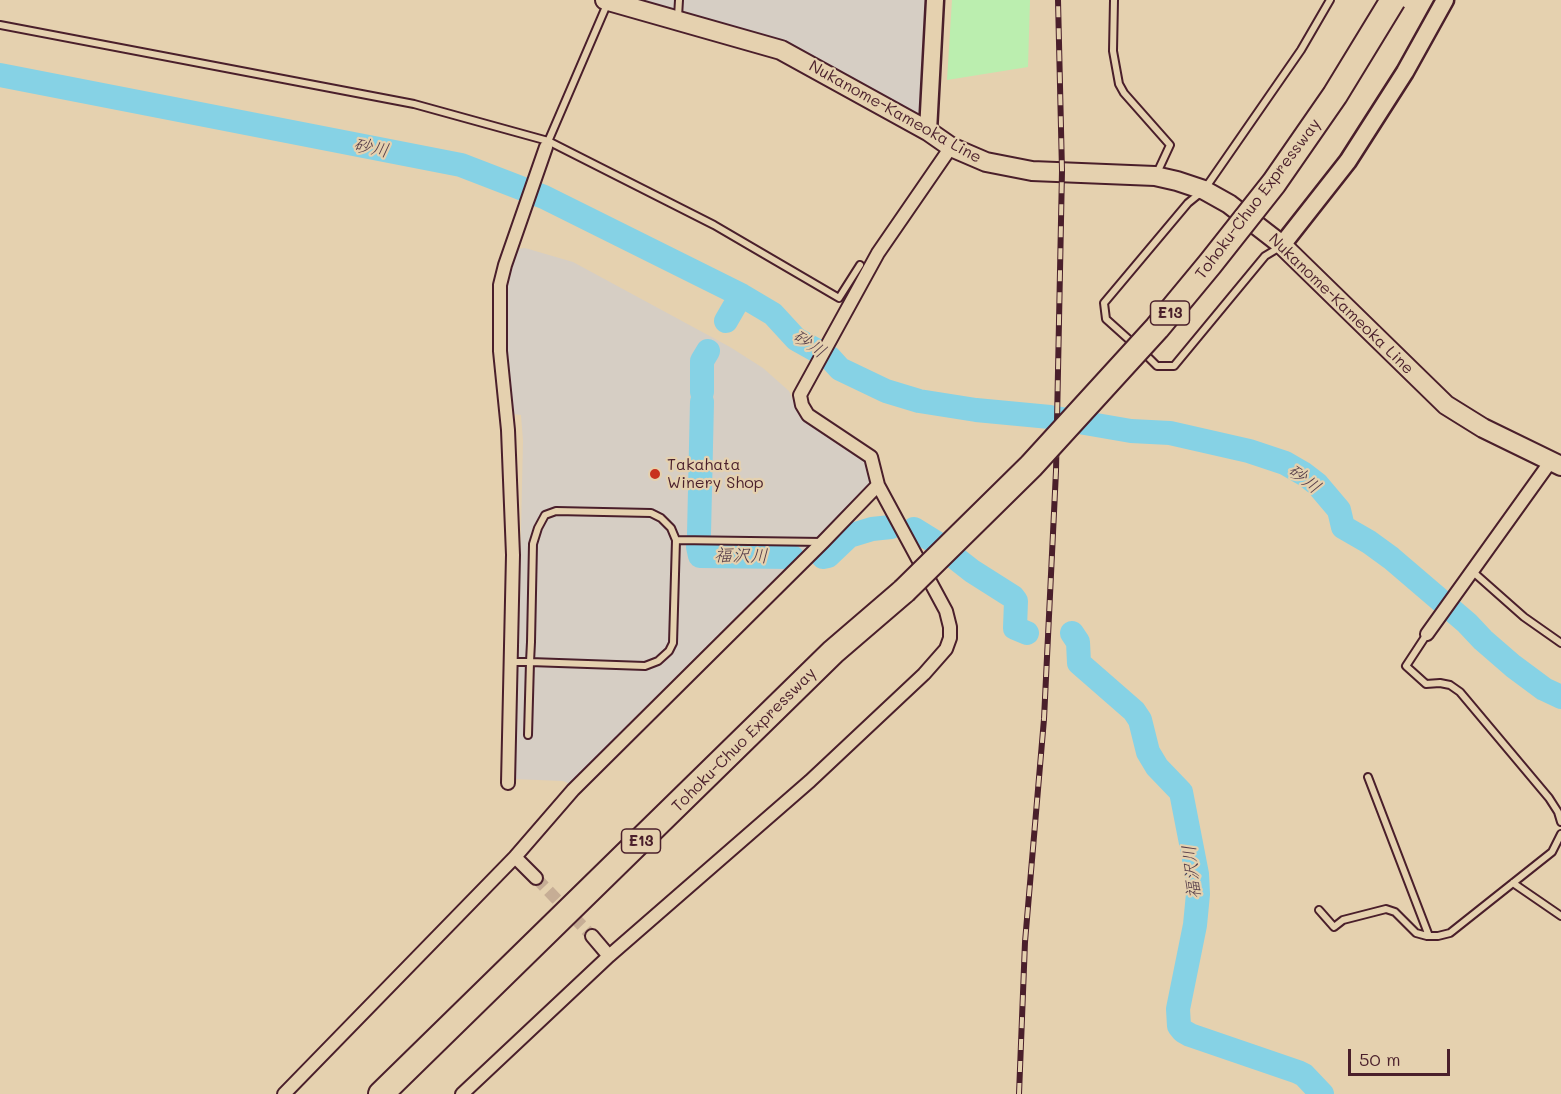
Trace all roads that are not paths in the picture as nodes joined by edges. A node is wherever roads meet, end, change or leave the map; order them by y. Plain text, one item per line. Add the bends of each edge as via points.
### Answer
1 (679, 0) edge
2 (935, 0) edge
3 (1114, 0) edge
4 (1330, 0) edge
5 (1393, 0) edge
6 (1445, 0) edge
7 (607, 1) edge
8 (677, 21) junction
9 (0, 25) edge
10 (928, 131) junction
11 (547, 144) junction
12 (951, 147) junction
13 (1155, 176) junction
14 (1204, 190) junction
15 (1282, 245) junction
16 (860, 265) dead end
17 (1556, 463) edge
18 (878, 485) junction
19 (676, 540) junction
20 (823, 542) junction
21 (1470, 574) junction
22 (904, 591) junction
23 (1427, 634) joint
24 (1561, 643) edge
25 (510, 662) junction
26 (530, 662) junction
27 (528, 735) dead end
28 (1368, 777) dead end
29 (508, 783) dead end
30 (1561, 822) edge
31 (1561, 834) edge
32 (515, 856) junction
33 (536, 878) tunnel mouth
34 (1513, 883) junction
35 (1320, 910) dead end
36 (1561, 916) edge
37 (592, 936) tunnel mouth
38 (1429, 936) junction
39 (609, 956) junction
40 (284, 1094) edge
41 (381, 1094) edge
42 (394, 1094) edge
43 (462, 1094) edge

1 - 8 lane
2 - 10 street
3 - 13 lane via 1113,51 1119,84 1170,145
4 - 14 lane via 1301,50
5 - 22 highway, Tohoku-Chuo Expressway / E13, bridge via 1335,96 1210,264 1031,466
6 - 15 street via 1348,161
7 - 8 main road, Nukanome-Kameoka Line
7 - 11 lane
8 - 10 main road, Nukanome-Kameoka Line via 781,50
9 - 11 lane via 414,104
10 - 12 main road, Nukanome-Kameoka Line
11 - 16 lane via 714,225 839,298
11 - 25 street via 500,285 513,555
12 - 13 main road, Nukanome-Kameoka Line via 1013,168
12 - 18 street via 878,253 800,395 808,416 871,457
13 - 14 main road, Nukanome-Kameoka Line
14 - 15 main road, Nukanome-Kameoka Line
14 - 15 lane via 1188,203 1104,303 1106,319 1157,366 1174,366 1265,256
15 - 17 main road, Nukanome-Kameoka Line via 1446,405 1483,428
17 - 21 street
18 - 20 street
18 - 39 street via 946,610 950,638 946,649 810,781
19 - 20 lane
19 - 26 lane via 673,644 658,661 645,666
19 - 26 lane via 671,528 651,513 556,511 545,515 533,544
20 - 32 street via 573,790
21 - 23 street
21 - 24 lane
22 - 41 highway, Tohoku-Chuo Expressway / E13 via 832,652
22 - 42 highway, Tohoku-Chuo Expressway / E13 via 841,659
23 - 30 lane via 1406,666 1426,684 1450,685 1460,692 1549,798
25 - 26 lane
25 - 29 street
26 - 27 lane
28 - 38 lane
31 - 34 lane via 1552,852
32 - 33 street
32 - 40 street
34 - 36 lane
34 - 38 lane via 1450,933
35 - 38 lane via 1334,927 1343,920 1386,909 1395,912 1416,933
37 - 39 street
39 - 43 street

